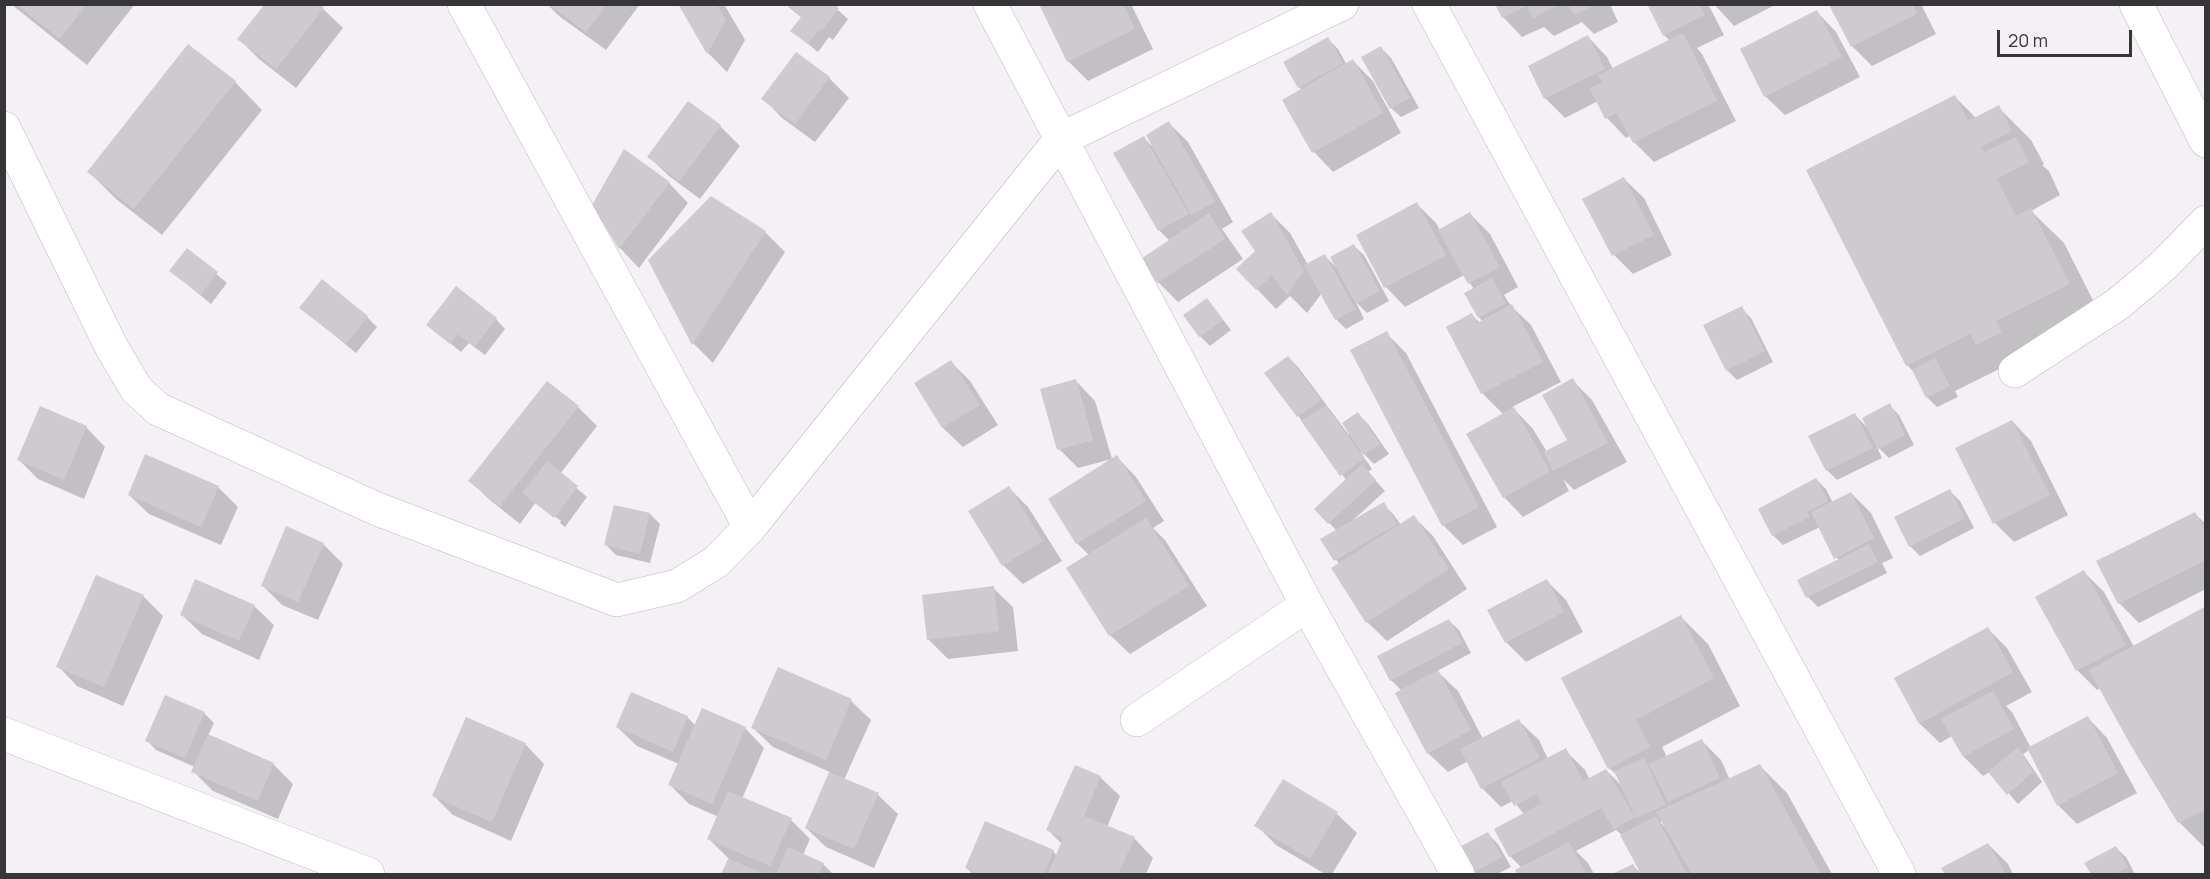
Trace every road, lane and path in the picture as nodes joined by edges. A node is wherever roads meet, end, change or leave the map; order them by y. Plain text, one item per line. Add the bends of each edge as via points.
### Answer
1 (464, 4) edge
2 (990, 4) edge
3 (1342, 4) edge
4 (1429, 4) edge
5 (2136, 4) edge
6 (4, 128) edge
7 (1061, 139) junction
8 (2205, 141) edge
9 (2205, 222) edge
10 (2015, 371) dead end
11 (750, 527) junction
12 (1307, 605) junction
13 (1137, 720) dead end
14 (4, 734) edge
15 (368, 874) edge
16 (1458, 874) edge
17 (1899, 874) edge

1 - 11 street
2 - 7 street
3 - 7 street
4 - 17 street
5 - 8 street
6 - 11 street via 112,348 137,390 158,409 377,509 617,600 677,586 716,562
7 - 11 street
7 - 12 street
9 - 10 street via 2163,266 2118,304
12 - 13 street
12 - 16 street
14 - 15 street

